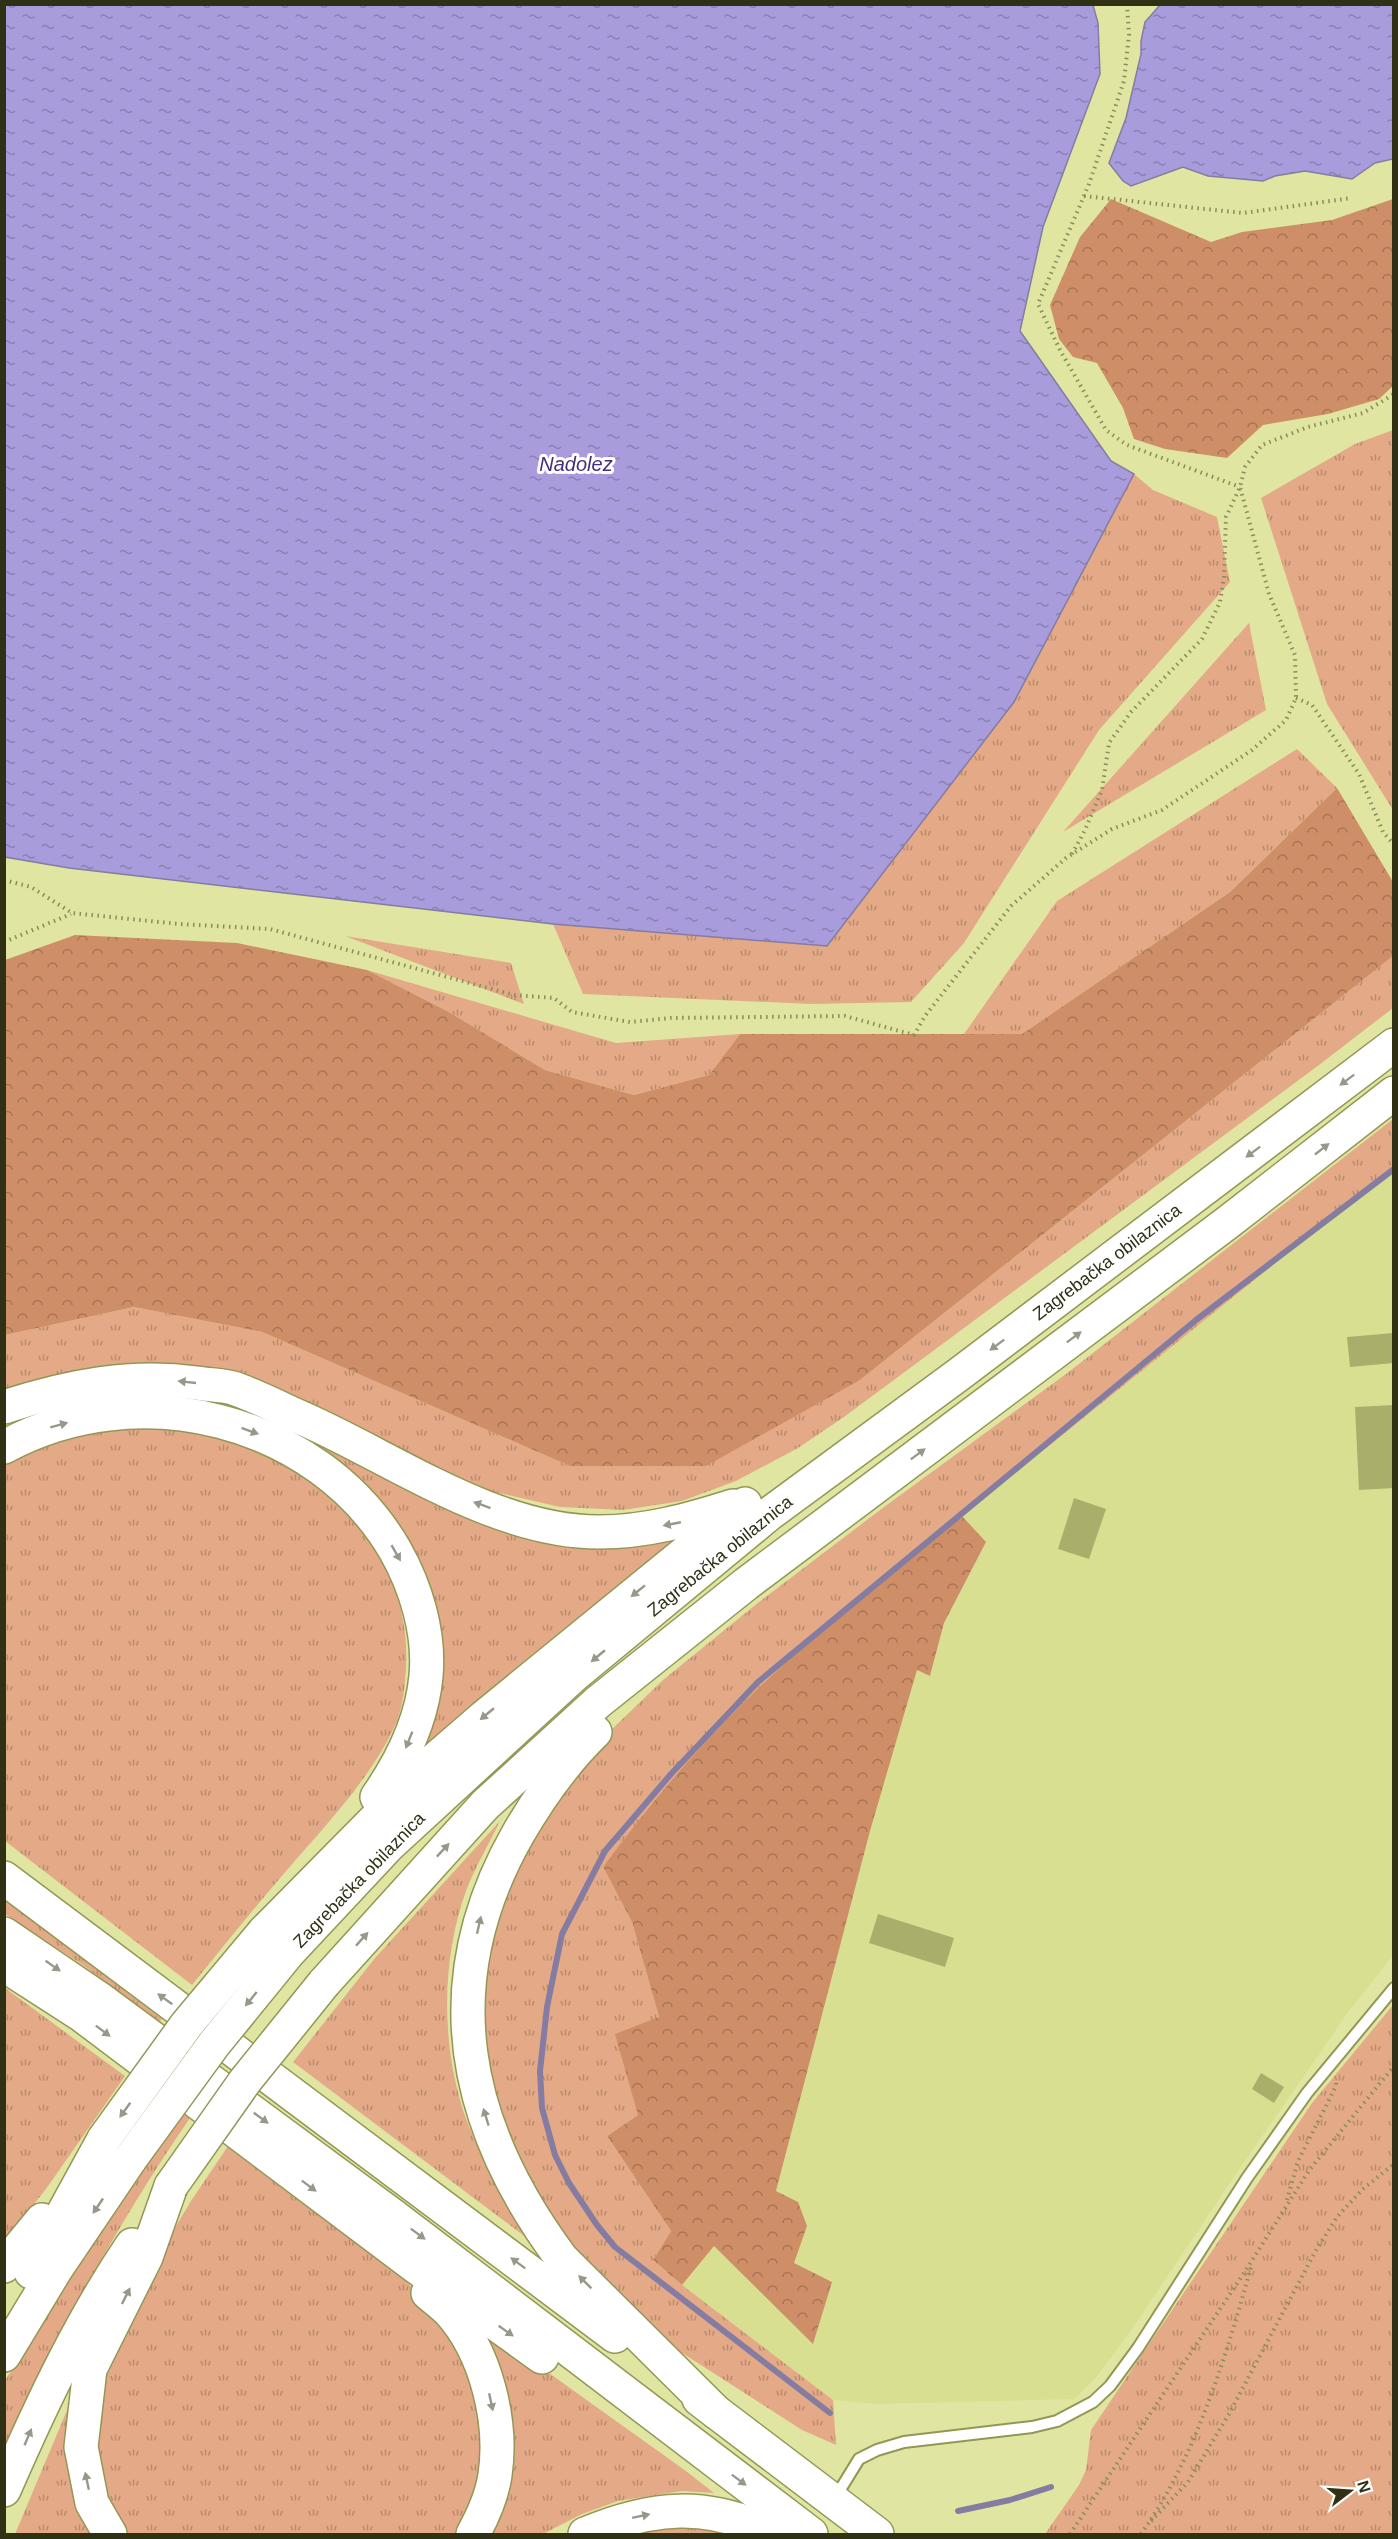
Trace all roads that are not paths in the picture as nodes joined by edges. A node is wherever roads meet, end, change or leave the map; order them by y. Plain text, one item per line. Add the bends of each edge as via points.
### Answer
1 (1394, 1044) edge
2 (1394, 1093) edge
3 (958, 1375) junction
4 (4, 1407) edge
5 (4, 1447) edge
6 (871, 1489) junction
7 (749, 1502) junction
8 (4, 1878) edge
9 (289, 1905) junction
10 (4, 1934) edge
11 (276, 1942) junction
12 (4, 1965) edge
13 (4, 1978) edge
14 (37, 1987) junction
15 (1394, 1988) edge
16 (101, 2143) junction
17 (171, 2187) junction
18 (374, 2235) junction
19 (4, 2266) edge
20 (4, 2318) edge
21 (4, 2355) edge
22 (716, 2412) junction
23 (698, 2450) junction
24 (4, 2490) edge
25 (834, 2501) junction
26 (110, 2535) edge
27 (473, 2535) edge
28 (585, 2535) edge
29 (773, 2535) edge
30 (812, 2535) edge
31 (877, 2535) edge

1 -> 3 highway, Zagrebačka obilaznica
6 -> 2 highway, Zagrebačka obilaznica
3 - 7 highway via 913,1390
3 -> 11 highway, Zagrebačka obilaznica via 769,1514 573,1676 389,1845
7 -> 4 highway via 643,1530 597,1532 548,1526 461,1497 350,1440 232,1388 183,1381 104,1381
5 -> 9 highway via 47,1428 103,1415 177,1412 214,1419 285,1445 316,1465 342,1486 385,1533 413,1588 422,1618 426,1676 420,1709 411,1738 377,1798
17 -> 6 highway, Zagrebačka obilaznica, bridge via 244,2081 324,1983 485,1805 598,1702
22 -> 6 highway via 562,2259 514,2188 493,2141 470,2053 467,2003 471,1959 482,1913 501,1865 542,1792 571,1755
7 -> 9 highway via 440,1754
22 -> 8 highway
9 - 11 highway
10 -> 23 highway via 101,2000 383,2208
11 -> 16 highway, bridge via 187,2024
11 -> 21 highway, Zagrebačka obilaznica, bridge via 214,2044 56,2269
12 - 14 highway
13 - 14 highway
14 -> 18 highway via 83,2016
15 - 25 lane via 1307,2093 1247,2178 1138,2348 1093,2402 1056,2421 1032,2427 904,2442 877,2450 859,2460
16 - 19 highway
16 - 20 highway
24 -> 17 highway via 48,2391 112,2274
26 -> 17 highway via 92,2503 82,2457 90,2369 146,2258
18 -> 23 highway via 583,2385
18 -> 27 highway via 405,2272 449,2312 467,2338 486,2382 497,2437 495,2475 488,2503
22 - 25 highway
23 -> 30 highway
25 - 31 highway
28 -> 29 highway via 635,2517 687,2511 716,2513 748,2522

